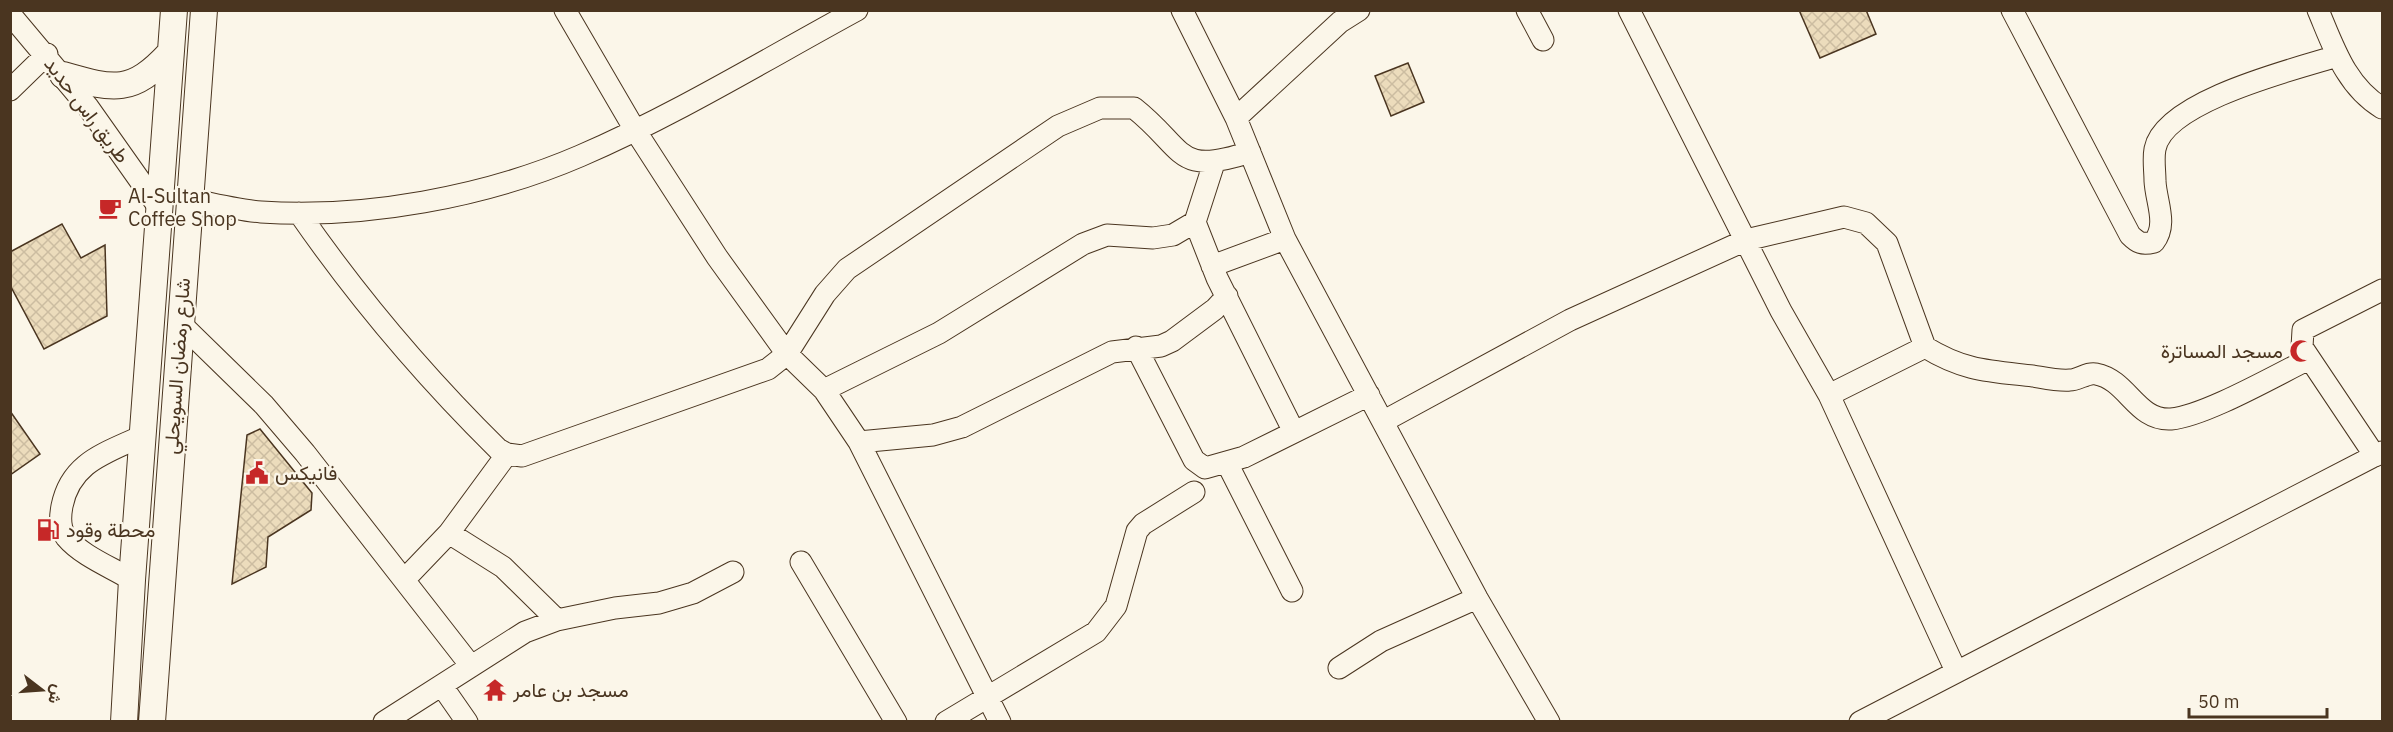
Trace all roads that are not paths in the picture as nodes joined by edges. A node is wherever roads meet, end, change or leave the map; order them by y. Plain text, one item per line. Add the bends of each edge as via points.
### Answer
1 (174, 10) edge
2 (204, 10) edge
3 (565, 10) edge
4 (857, 10) edge
5 (1182, 10) edge
6 (1359, 10) edge
7 (1527, 10) edge
8 (1629, 10) edge
9 (2012, 10) edge
10 (2318, 10) edge
11 (10, 14) edge
12 (1338, 16) edge
13 (1543, 40) dead end
14 (170, 53) junction
15 (46, 54) junction
16 (2337, 56) junction
17 (63, 75) junction
18 (10, 90) edge
19 (2382, 108) edge
20 (1236, 118) junction
21 (635, 130) junction
22 (1250, 152) junction
23 (1214, 163) junction
24 (190, 199) junction
25 (160, 209) junction
26 (299, 213) junction
27 (1195, 222) junction
28 (1285, 240) junction
29 (1746, 240) junction
30 (1212, 266) junction
31 (2382, 290) edge
32 (1227, 296) junction
33 (180, 323) junction
34 (1925, 347) junction
35 (1136, 348) junction
36 (787, 354) junction
37 (2309, 359) junction
38 (824, 390) junction
39 (1829, 394) junction
40 (1369, 395) junction
41 (1383, 421) junction
42 (1294, 432) junction
43 (144, 435) junction
44 (860, 442) junction
45 (507, 454) junction
46 (2379, 454) edge
47 (1227, 463) junction
48 (1194, 492) dead end
49 (449, 533) junction
50 (801, 562) dead end
51 (733, 572) dead end
52 (132, 579) junction
53 (404, 580) junction
54 (1293, 591) dead end
55 (1477, 598) junction
56 (557, 620) junction
57 (471, 666) junction
58 (1339, 668) dead end
59 (1956, 671) junction
60 (442, 686) junction
61 (987, 696) junction
62 (1885, 716) edge
63 (124, 722) edge
64 (152, 722) edge
65 (384, 722) edge
66 (467, 722) edge
67 (896, 722) edge
68 (946, 722) edge
69 (1000, 722) edge
70 (1549, 722) edge
71 (1860, 722) edge

1 - 14 main road, شارع رمضان السويحلي
2 - 24 main road, شارع رمضان السويحلي
3 - 21 street
4 - 21 street
5 - 20 street
6 - 12 street
7 - 13 street
8 - 29 street
9 - 16 street via 2130,235 2138,243 2154,242 2160,234 2155,148 2170,125 2197,105 2233,90
10 - 16 street
11 - 15 street, طريق راس حديد
12 - 20 street
14 - 17 main road via 149,75 126,84 101,86
14 - 25 main road, شارع رمضان السويحلي
15 - 17 street, طريق راس حديد
15 - 18 street
16 - 19 street via 2355,87
17 - 25 street, طريق راس حديد
20 - 22 street
21 - 26 street via 513,181 462,195 392,206
21 - 36 street via 717,257
22 - 23 street
22 - 28 street
23 - 27 street
23 - 36 street via 1182,156 1134,108 1100,108 1058,126 847,269 825,294
24 - 26 street via 259,212
24 - 33 main road, شارع رمضان السويحلي
25 - 43 main road, شارع رمضان السويحلي
26 - 45 street via 343,276 413,360
27 - 30 street
27 - 38 street via 1173,235 1107,235 1083,244 939,333
28 - 30 street
28 - 40 street
29 - 34 street via 1844,217 1866,223 1887,243
29 - 39 street
29 - 41 street via 1570,320
30 - 32 street
31 - 37 street via 2303,330 2302,347
32 - 35 street via 1172,341
32 - 42 street
33 - 53 street via 264,405
33 - 64 main road, شارع رمضان السويحلي
34 - 37 street via 1969,369 2070,380 2094,373 2113,381 2146,414 2160,419 2212,406
34 - 39 street
35 - 44 street via 1112,352 962,427 933,435
35 - 47 street via 1194,460 1204,468
36 - 38 street
36 - 45 street via 756,375 522,456
37 - 46 street
38 - 44 street
39 - 59 street
40 - 41 street
40 - 42 street
41 - 55 street
42 - 47 street
43 - 52 main road, شارع رمضان السويحلي
43 - 52 street via 88,462 65,489 60,520 64,535 76,546
44 - 61 street
45 - 49 street
46 - 59 street
47 - 54 street
48 - 61 street via 1137,531 1116,606 1096,632
49 - 53 street
49 - 56 street via 503,567
50 - 67 street
51 - 56 street via 670,600
52 - 63 main road, شارع رمضان السويحلي
53 - 57 street
55 - 58 street via 1380,641
55 - 70 street
56 - 57 street via 525,632
57 - 60 street
59 - 62 street
60 - 65 street
60 - 66 street
61 - 68 street
61 - 69 street
62 - 71 street

